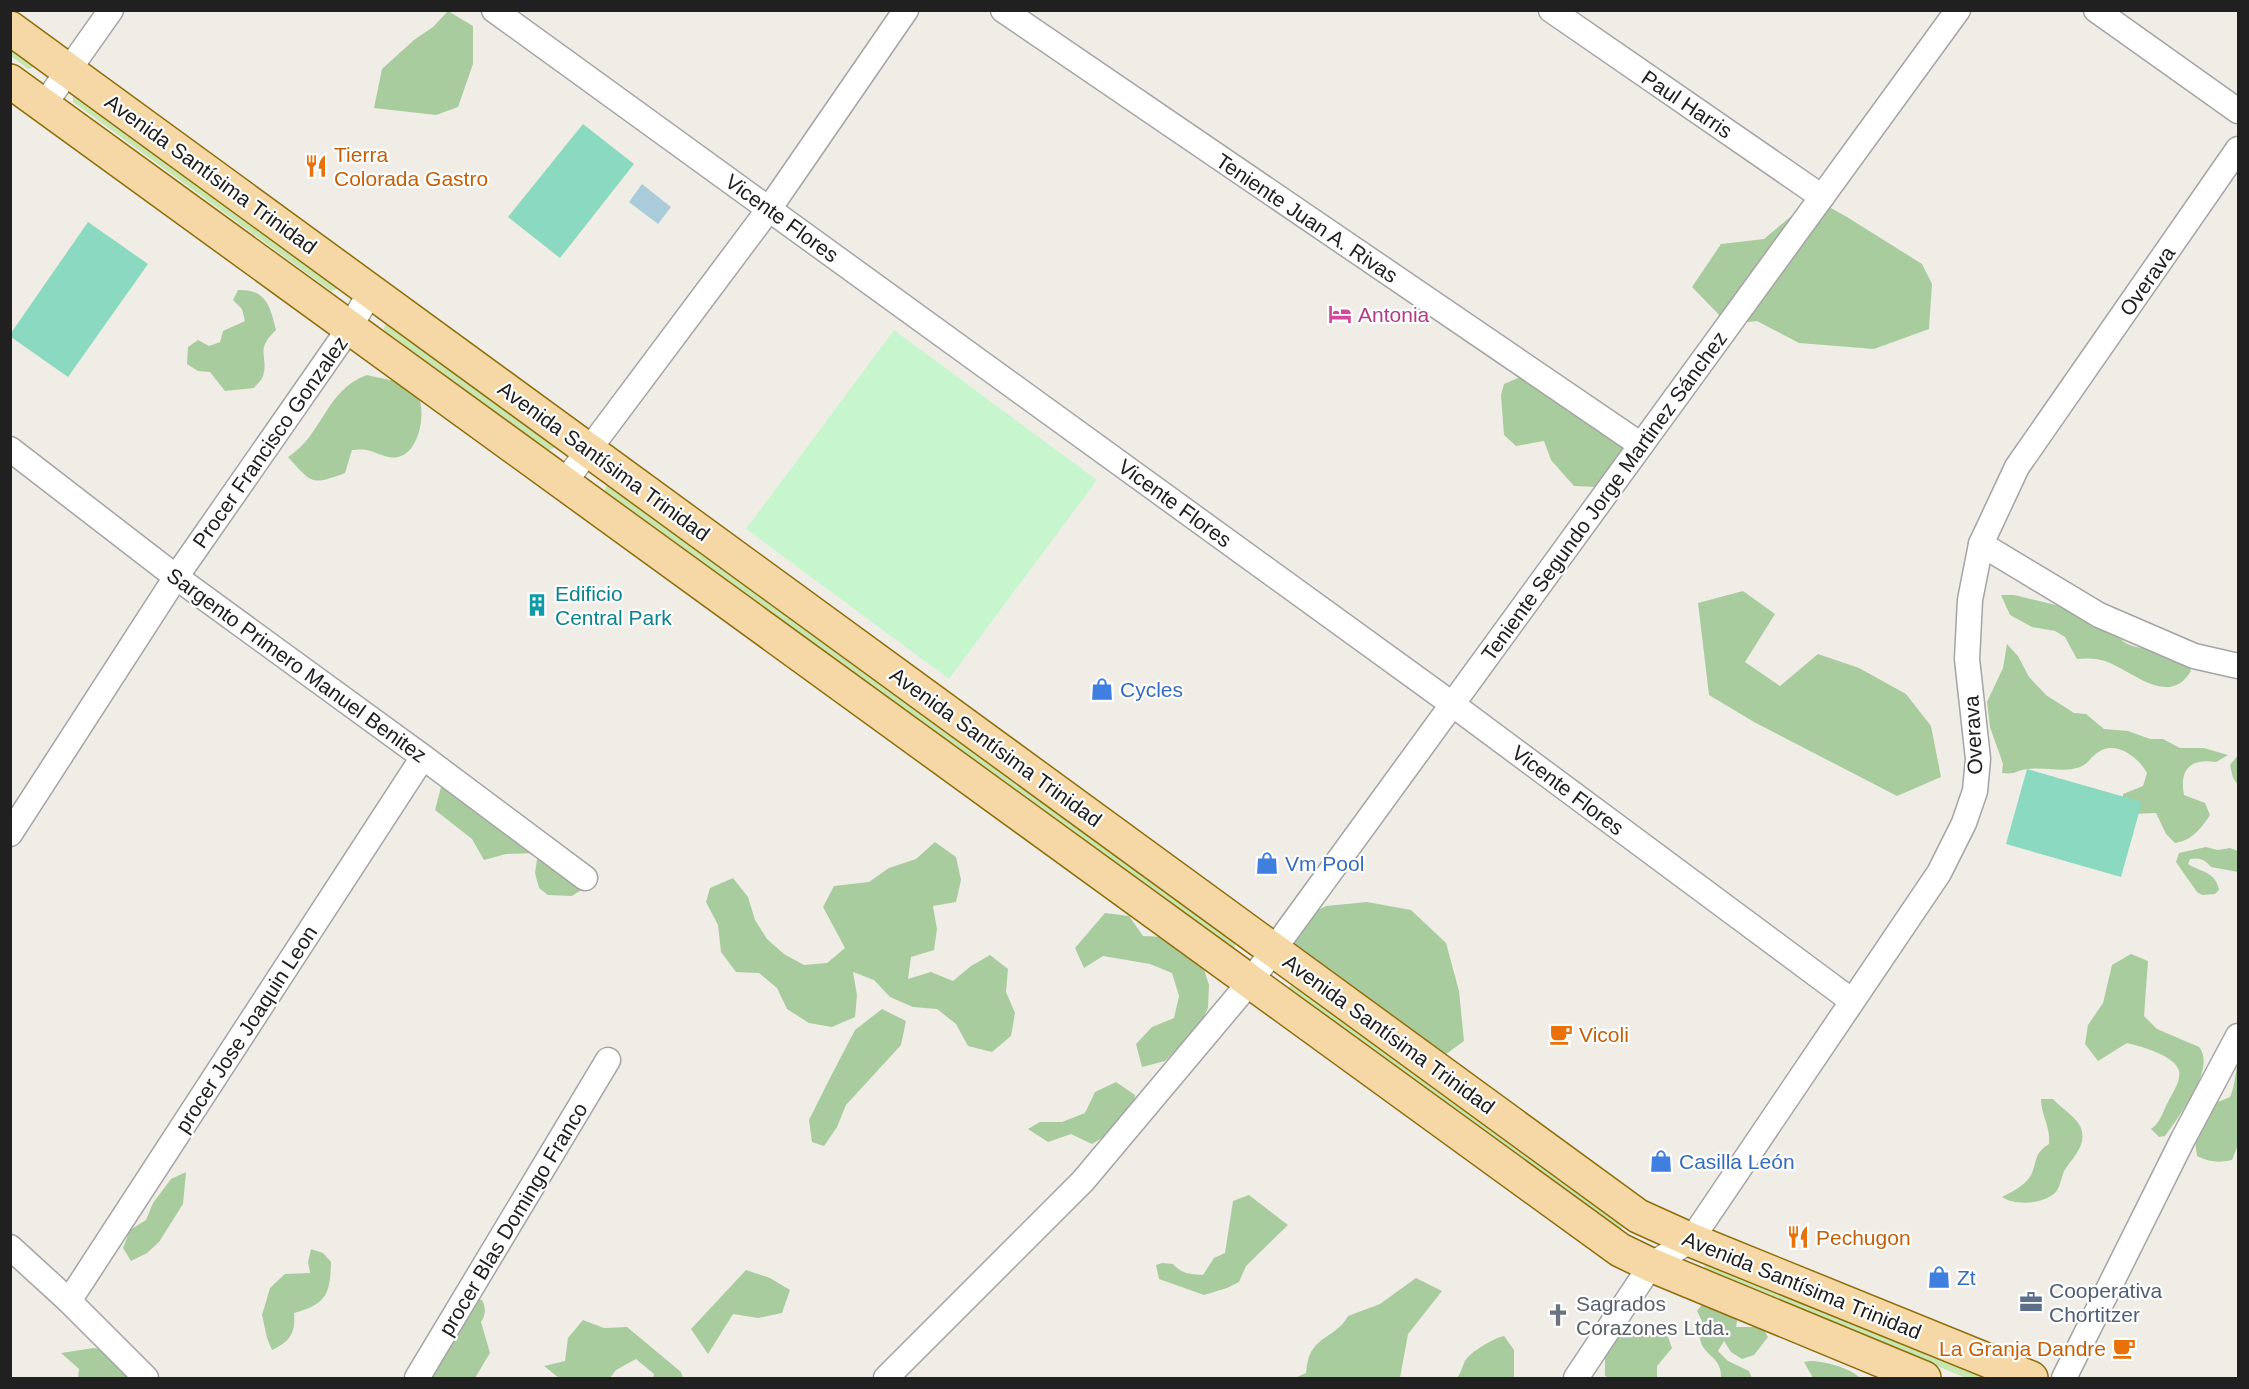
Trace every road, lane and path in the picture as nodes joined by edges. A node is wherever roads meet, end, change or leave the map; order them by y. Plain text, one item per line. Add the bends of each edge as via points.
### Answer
1 (111, 10) edge
2 (494, 10) edge
3 (906, 10) edge
4 (1003, 10) edge
5 (1551, 10) edge
6 (1958, 10) edge
7 (2096, 10) edge
8 (10, 28) edge
9 (68, 70) junction
10 (10, 81) edge
11 (45, 105) junction
12 (2238, 111) edge
13 (2238, 149) edge
14 (1822, 197) junction
15 (769, 209) junction
16 (371, 291) junction
17 (350, 327) junction
18 (1641, 445) junction
19 (10, 449) edge
20 (588, 449) junction
21 (564, 483) junction
22 (1981, 544) junction
23 (176, 578) junction
24 (2238, 666) edge
25 (1452, 704) junction
26 (423, 757) junction
27 (10, 834) edge
28 (585, 878) dead end
29 (1273, 950) junction
30 (1250, 982) junction
31 (1852, 1001) junction
32 (2238, 1036) edge
33 (608, 1060) dead end
34 (1691, 1240) junction
35 (10, 1247) edge
36 (1651, 1265) junction
37 (69, 1301) junction
38 (146, 1378) edge
39 (417, 1378) edge
40 (886, 1378) edge
41 (1576, 1378) edge
42 (1924, 1378) edge
43 (2031, 1378) edge
44 (2064, 1378) edge

1 - 9 street
2 - 15 street, Vicente Flores
3 - 15 street
4 - 18 street, Teniente Juan A. Rivas
5 - 14 street, Paul Harris
6 - 14 street, Teniente Segundo Jorge Martinez Sánchez
7 - 12 street
8 - 9 main road, Avenida Santísima Trinidad
9 - 11 street
9 - 16 main road, Avenida Santísima Trinidad
10 - 11 main road, Avenida Santísima Trinidad
11 - 17 main road, Avenida Santísima Trinidad
13 - 22 street, Overava via 2017,467
14 - 18 street, Teniente Segundo Jorge Martinez Sánchez
15 - 20 street
15 - 25 street, Vicente Flores
16 - 17 street, Procer Francisco Gonzalez
16 - 20 main road, Avenida Santísima Trinidad
17 - 21 main road, Avenida Santísima Trinidad
17 - 23 street, Procer Francisco Gonzalez
18 - 25 street, Teniente Segundo Jorge Martinez Sánchez
19 - 23 street, Sargento Primero Manuel Benitez
20 - 21 street
20 - 29 main road, Avenida Santísima Trinidad
21 - 30 main road, Avenida Santísima Trinidad
22 - 24 street via 2099,615 2194,656
22 - 31 street, Overava via 1970,600 1967,659 1978,759 1976,791 1939,873
23 - 26 street, Sargento Primero Manuel Benitez
23 - 27 street, Procer Francisco Gonzalez
25 - 29 street, Teniente Segundo Jorge Martinez Sánchez
25 - 31 street, Vicente Flores
26 - 28 street, Sargento Primero Manuel Benitez
26 - 37 street, procer Jose Joaquin Leon
29 - 30 street, Teniente Segundo Jorge Martinez Sánchez
29 - 34 main road, Avenida Santísima Trinidad via 1638,1216
30 - 36 main road, Avenida Santísima Trinidad via 1620,1250
30 - 40 street, Teniente Segundo Jorge Martinez Sánchez via 1083,1181
31 - 34 street, Overava
32 - 44 street
33 - 39 street, procer Blas Domingo Franco
34 - 36 street, Overava
34 - 43 main road, Avenida Santísima Trinidad
35 - 37 street
36 - 41 street, Overava
36 - 42 main road, Avenida Santísima Trinidad
37 - 38 street

